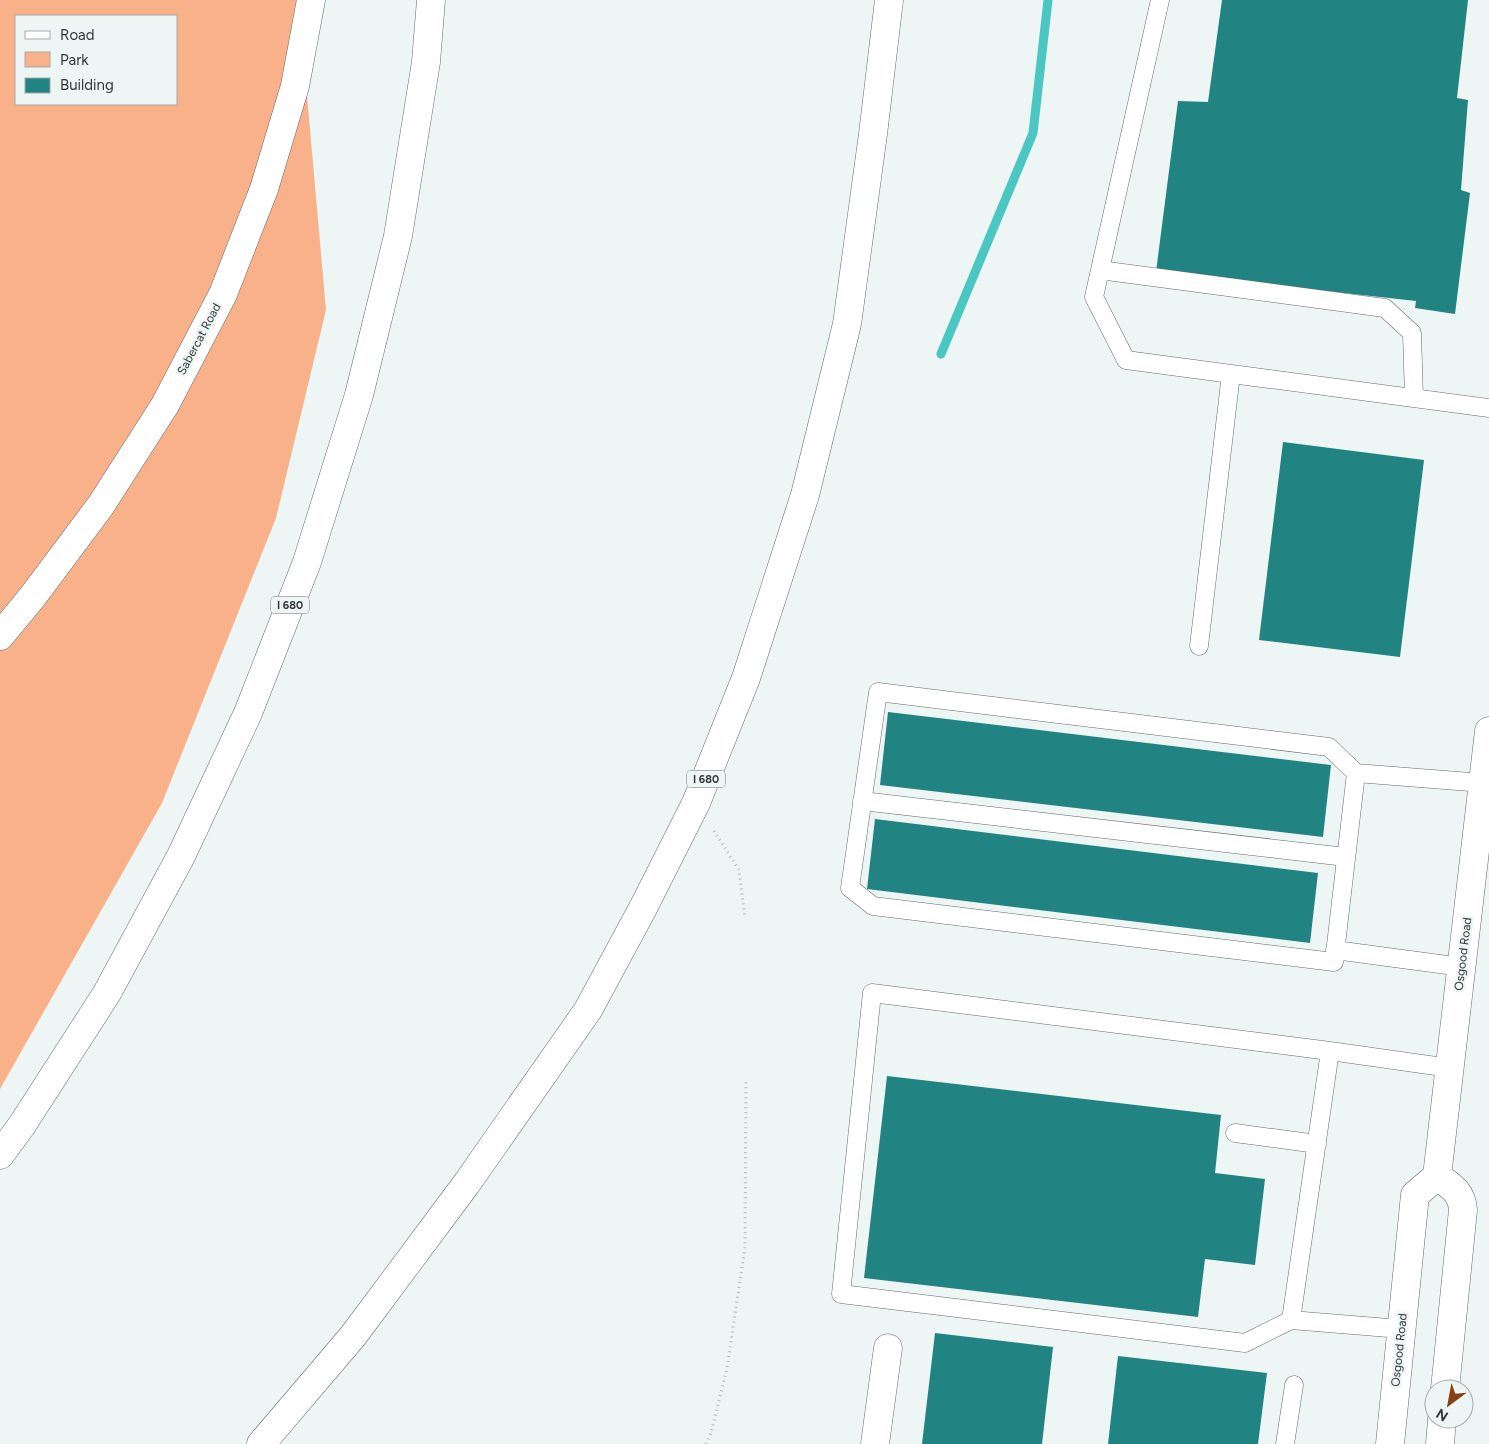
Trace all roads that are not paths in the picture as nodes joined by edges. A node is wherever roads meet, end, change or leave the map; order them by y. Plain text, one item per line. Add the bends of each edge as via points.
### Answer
1 (311, 0) edge
2 (431, 0) edge
3 (889, 0) edge
4 (1160, 0) edge
5 (1100, 270) junction
6 (1231, 374) junction
7 (1414, 398) junction
8 (1489, 408) edge
9 (0, 636) edge
10 (1199, 646) dead end
11 (1489, 731) edge
12 (1356, 773) junction
13 (1483, 782) junction
14 (862, 801) junction
15 (1346, 857) junction
16 (1334, 956) junction
17 (1462, 967) junction
18 (1330, 1051) junction
19 (1450, 1068) junction
20 (1235, 1133) dead end
21 (1317, 1144) junction
22 (0, 1155) edge
23 (1437, 1176) junction
24 (1291, 1320) junction
25 (1402, 1329) junction
26 (888, 1348) dead end
27 (1446, 1379) edge
28 (1294, 1385) dead end
29 (1441, 1429) edge
30 (261, 1444) edge
31 (875, 1444) edge
32 (1285, 1444) edge
33 (1390, 1444) edge
34 (1440, 1444) edge

1 - 9 main road, Sabercat Road via 295,86 264,189 223,294 164,406 106,496
2 - 22 main road, I 680 via 426,62 398,236 359,395 307,562 248,713 181,856 107,993
3 - 30 main road, I 680 via 844,333 805,495 746,678 696,803 588,1010 353,1336
4 - 5 lane
5 - 6 lane via 1094,297 1126,360
5 - 7 lane via 1385,308 1412,333
6 - 7 lane
6 - 10 lane
7 - 8 lane
11 - 13 main road, Osgood Road
12 - 13 lane
12 - 14 lane via 1329,747 878,692
12 - 15 lane
13 - 17 main road, Osgood Road
14 - 15 lane
14 - 16 lane via 850,888 873,906
15 - 16 lane
16 - 17 lane
17 - 19 main road, Osgood Road
18 - 19 lane
18 - 21 lane
18 - 24 lane via 872,993 842,1294 1245,1344
19 - 23 main road, Osgood Road
20 - 21 lane
21 - 24 lane
23 - 25 main road, Osgood Road via 1415,1195
23 - 27 main road via 1454,1188 1463,1202
24 - 25 lane
25 - 33 main road, Osgood Road
26 - 31 main road
28 - 32 lane
29 - 34 main road

